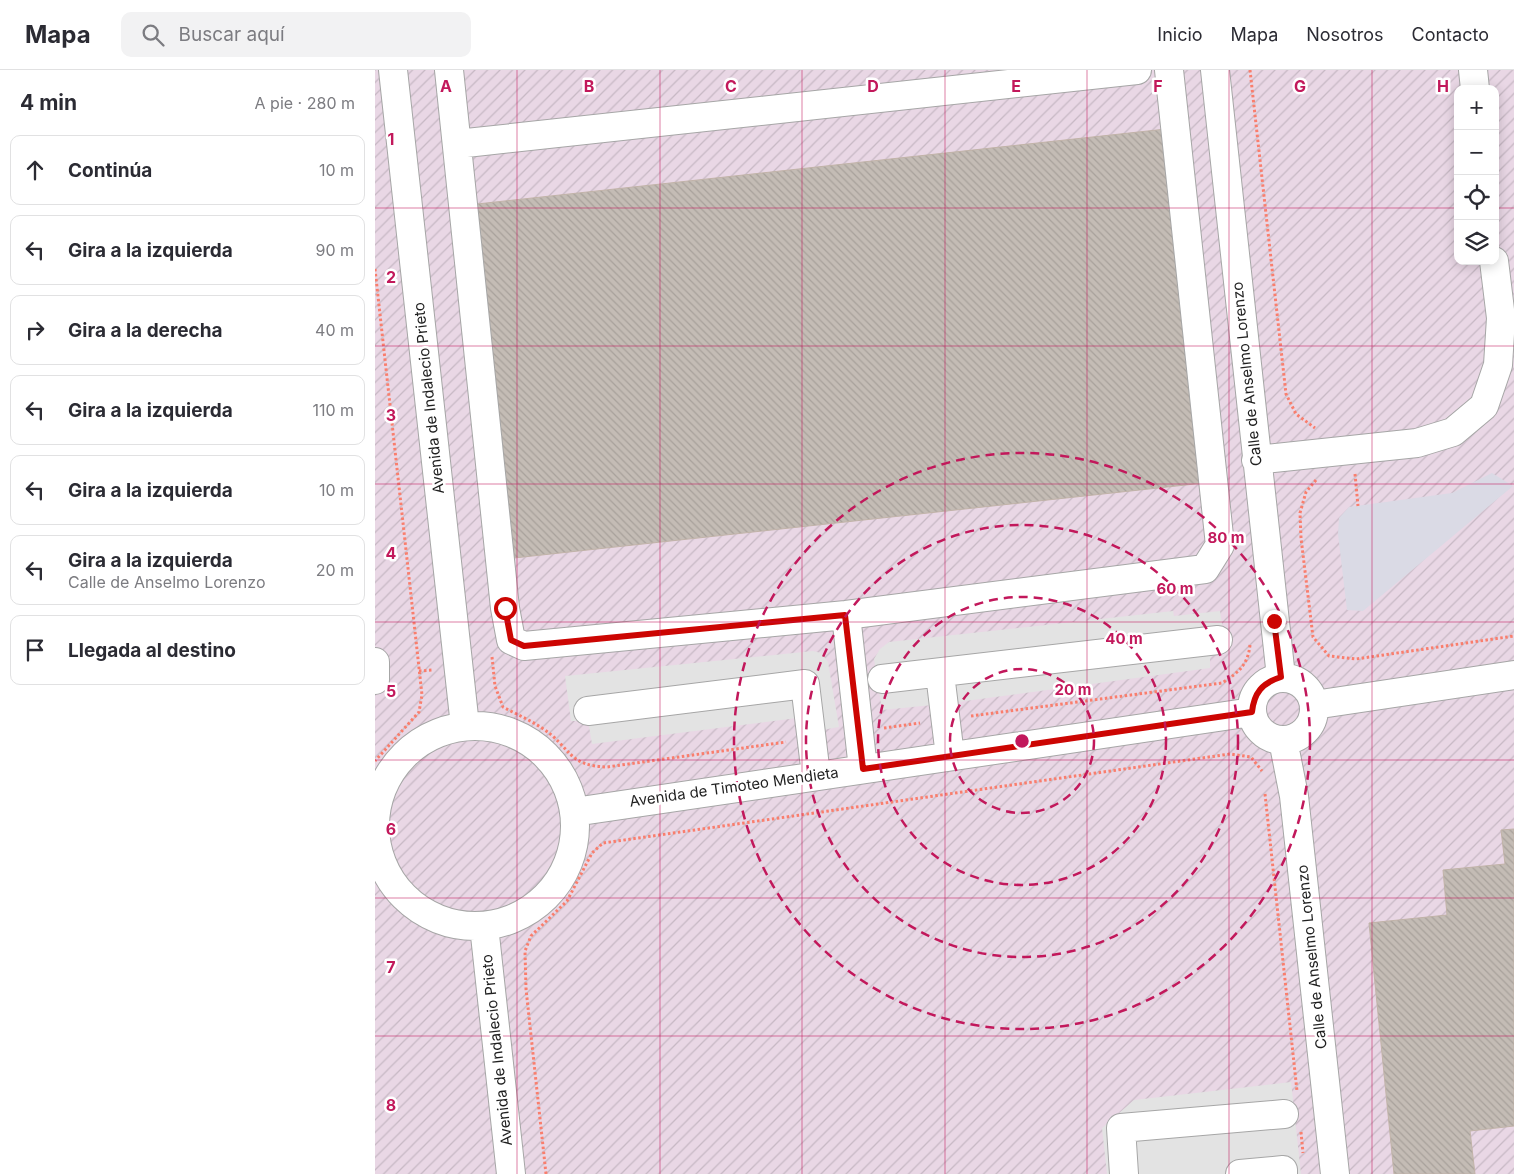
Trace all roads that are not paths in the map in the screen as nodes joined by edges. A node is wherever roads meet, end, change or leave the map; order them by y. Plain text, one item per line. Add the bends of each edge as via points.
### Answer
1 (393, 70) edge
2 (449, 70) edge
3 (1137, 70) edge
4 (1169, 70) edge
5 (1215, 70) edge
6 (1473, 70) edge
7 (1475, 85) edge
8 (457, 144) junction
9 (1494, 265) edge
10 (1257, 460) junction
11 (845, 615) junction
12 (1218, 640) dead end
13 (375, 662) edge
14 (939, 674) junction
15 (1514, 675) edge
16 (1281, 677) junction
17 (375, 680) edge
18 (882, 680) dead end
19 (1314, 705) junction
20 (588, 711) dead end
21 (1252, 712) junction
22 (465, 726) junction
23 (1283, 740) junction
24 (949, 756) junction
25 (863, 769) junction
26 (816, 775) junction
27 (574, 812) junction
28 (375, 839) edge
29 (484, 926) junction
30 (1294, 1112) road end
31 (511, 1174) edge
32 (1124, 1174) edge
33 (1241, 1174) edge
34 (1283, 1174) edge
35 (1335, 1174) edge

1 - 22 street, Avenida de Indalecio Prieto
2 - 8 street
3 - 8 street
4 - 11 street via 1220,544 1205,569
5 - 10 street, Calle de Anselmo Lorenzo
6 - 7 street
8 - 11 street via 505,608 511,640 524,646
9 - 10 street via 1501,318 1498,365 1484,406 1453,432 1417,443
10 - 16 street, Calle de Anselmo Lorenzo
11 - 25 street
12 - 14 street
13 - 17 street
14 - 18 street
14 - 24 street
15 - 19 street
16 - 19 street via 1296,680 1308,690
16 - 21 street via 1259,689 1253,700
19 - 23 street via 1312,722 1300,735
20 - 26 street via 805,684
21 - 23 street via 1262,732
21 - 24 street, Avenida de Timoteo Mendieta
22 - 27 street via 490,727 537,747 563,780
22 - 28 street via 443,731 404,756 380,794
23 - 35 street, Calle de Anselmo Lorenzo via 1294,796
24 - 25 street, Avenida de Timoteo Mendieta
25 - 26 street, Avenida de Timoteo Mendieta
26 - 27 street, Avenida de Timoteo Mendieta
27 - 29 street via 574,839 567,865 553,888 534,907 510,920
28 - 29 street via 395,886 413,904 434,918 458,925
29 - 31 street, Avenida de Indalecio Prieto
30 - 32 street via 1121,1128
33 - 34 street via 1283,1170

